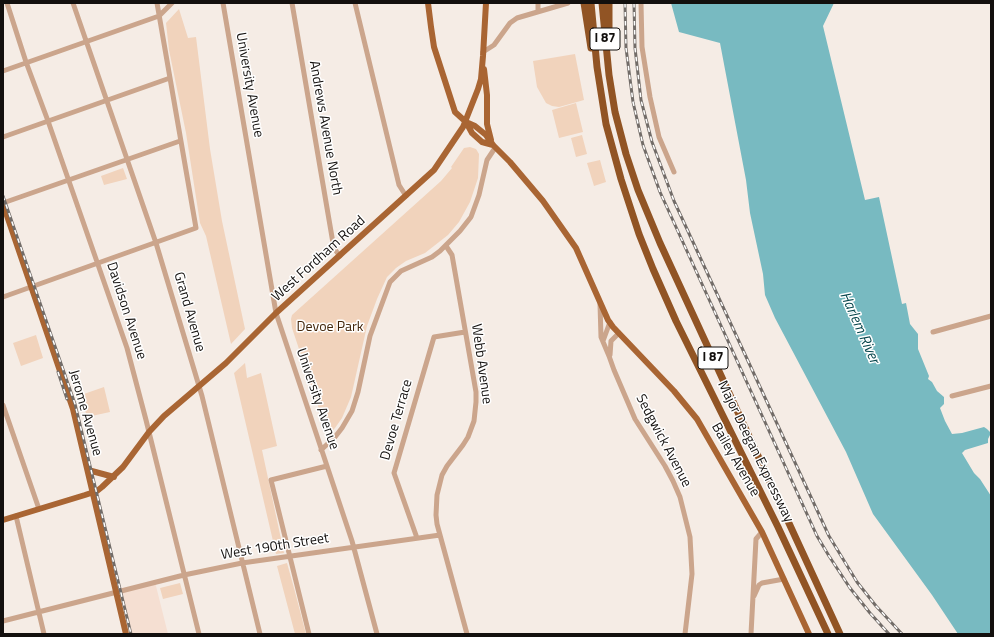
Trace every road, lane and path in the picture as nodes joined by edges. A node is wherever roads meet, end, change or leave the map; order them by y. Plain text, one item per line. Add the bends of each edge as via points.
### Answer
1 (73, 3) edge
2 (157, 3) edge
3 (172, 3) edge
4 (223, 3) edge
5 (292, 3) edge
6 (355, 3) edge
7 (428, 3) edge
8 (486, 3) edge
9 (538, 3) edge
10 (568, 3) edge
11 (584, 3) edge
12 (591, 3) edge
13 (602, 3) edge
14 (609, 3) edge
15 (641, 3) edge
16 (7, 4) edge
17 (538, 11) junction
18 (158, 16) junction
19 (87, 42) junction
20 (483, 54) junction
21 (26, 62) junction
22 (3, 71) edge
23 (609, 75) junction
24 (170, 78) junction
25 (600, 86) junction
26 (107, 101) junction
27 (48, 121) junction
28 (466, 122) junction
29 (3, 137) edge
30 (180, 141) junction
31 (494, 147) junction
32 (127, 159) junction
33 (674, 172) dead end
34 (68, 180) junction
35 (406, 196) junction
36 (3, 203) edge
37 (156, 243) junction
38 (446, 246) junction
39 (340, 256) junction
40 (98, 264) junction
41 (32, 287) junction
42 (3, 298) edge
43 (600, 302) junction
44 (276, 313) junction
45 (991, 316) edge
46 (609, 321) junction
47 (465, 332) junction
48 (933, 332) dead end
49 (618, 333) junction
50 (603, 341) junction
51 (610, 356) junction
52 (198, 386) junction
53 (991, 386) edge
54 (952, 396) dead end
55 (3, 405) edge
56 (149, 432) junction
57 (321, 450) junction
58 (327, 466) junction
59 (88, 470) junction
60 (114, 476) junction
61 (93, 492) junction
62 (39, 509) junction
63 (16, 516) junction
64 (3, 520) edge
65 (762, 532) junction
66 (440, 535) junction
67 (417, 538) junction
68 (354, 547) junction
69 (290, 556) junction
70 (242, 563) junction
71 (184, 574) junction
72 (784, 579) junction
73 (754, 580) junction
74 (759, 585) junction
75 (116, 593) junction
76 (752, 599) junction
77 (38, 612) junction
78 (3, 621) edge
79 (44, 634) edge
80 (126, 634) edge
81 (199, 634) edge
82 (260, 634) edge
83 (309, 634) edge
84 (377, 634) edge
85 (467, 634) edge
86 (685, 634) edge
87 (752, 634) edge
88 (809, 634) edge
89 (828, 634) edge
90 (840, 634) edge

1 - 19 street, Grand Avenue
2 - 18 street
3 - 18 street
4 - 44 street, University Avenue
5 - 39 street, Andrews Avenue North via 333,243
6 - 35 street via 399,185
7 - 28 main road, Sedgwick Avenue via 434,47 448,91 455,112
8 - 20 main road, West Fordham Road
9 - 17 street
10 - 17 street
11 - 25 highway
12 - 25 highway, Major Deegan Expressway / I 87
13 - 23 highway, Major Deegan Expressway / I 87
14 - 23 highway
15 - 33 street via 643,52 650,98 659,137
16 - 21 street, Davidson Avenue
17 - 20 street via 513,20 494,45
18 - 19 street
18 - 24 street
19 - 21 street
19 - 26 street, Grand Avenue
20 - 28 main road, West Fordham Road via 481,79
20 - 31 main road via 487,126
21 - 22 street
21 - 27 street, Davidson Avenue
23 - 90 highway, Major Deegan Expressway / I 87 via 621,136 645,208
24 - 26 street
24 - 30 street
25 - 89 highway, Major Deegan Expressway / I 87 via 621,179 656,275
26 - 27 street
26 - 32 street, Grand Avenue
27 - 29 street
27 - 34 street, Davidson Avenue
28 - 31 main road, Sedgwick Avenue via 472,133 482,142
28 - 35 main road, West Fordham Road via 437,167
30 - 32 street
30 - 37 street via 196,228
31 - 38 street via 487,160 471,217
31 - 43 main road, Sedgwick Avenue via 543,201 576,248
32 - 34 street
32 - 37 street, Grand Avenue
34 - 36 street
34 - 40 street, Davidson Avenue
35 - 39 main road, West Fordham Road
36 - 41 main road, Jerome Avenue
37 - 40 street
37 - 52 street, Grand Avenue
38 - 47 street, Webb Avenue via 452,255
38 - 57 street via 432,257 401,271 390,282 370,336 352,411 335,437
39 - 44 main road, West Fordham Road
40 - 41 street
40 - 56 street, Davidson Avenue via 126,348
41 - 42 street
41 - 59 main road, Jerome Avenue via 68,393
43 - 46 main road, Sedgwick Avenue
43 - 50 street, Sedgwick Avenue
44 - 52 main road, West Fordham Road via 226,363
44 - 57 street, University Avenue
45 - 48 street
46 - 49 main road, Bailey Avenue
46 - 50 street
47 - 66 street, Webb Avenue via 476,392 476,412 468,437 447,466 439,485 436,515
47 - 67 street, Devoe Terrace via 434,337 394,473
49 - 51 street via 611,341
49 - 65 main road, Bailey Avenue via 674,390 697,419
50 - 51 street, Sedgwick Avenue
51 - 86 street, Sedgwick Avenue via 635,419 665,466 680,497 690,537 692,574
52 - 56 main road, West Fordham Road
52 - 70 street, Grand Avenue
53 - 54 street
55 - 62 street
56 - 60 main road, West Fordham Road
56 - 71 street, Davidson Avenue
57 - 58 street, University Avenue
58 - 68 street, University Avenue
58 - 69 street via 271,480
59 - 60 main road
59 - 61 main road, Jerome Avenue
60 - 61 main road, West Fordham Road
61 - 62 main road, West Fordham Road
61 - 75 main road, Jerome Avenue
62 - 63 main road, West Fordham Road
63 - 64 main road, West Fordham Road
63 - 77 street
65 - 72 main road, Bailey Avenue
65 - 73 street via 756,539
66 - 67 street, West 190th Street
66 - 85 street, Webb Avenue
67 - 68 street, West 190th Street
68 - 69 street, West 190th Street
68 - 84 street, University Avenue
69 - 70 street, West 190th Street
69 - 83 street
70 - 71 street, West 190th Street
70 - 82 street, Grand Avenue
71 - 75 street, West 190th Street
71 - 81 street, Davidson Avenue
72 - 74 street
72 - 88 main road, Bailey Avenue
73 - 74 street
73 - 76 street
74 - 76 street
75 - 77 street, West 190th Street
75 - 80 main road, Jerome Avenue
76 - 87 street
77 - 78 street, West 190th Street
77 - 79 street

